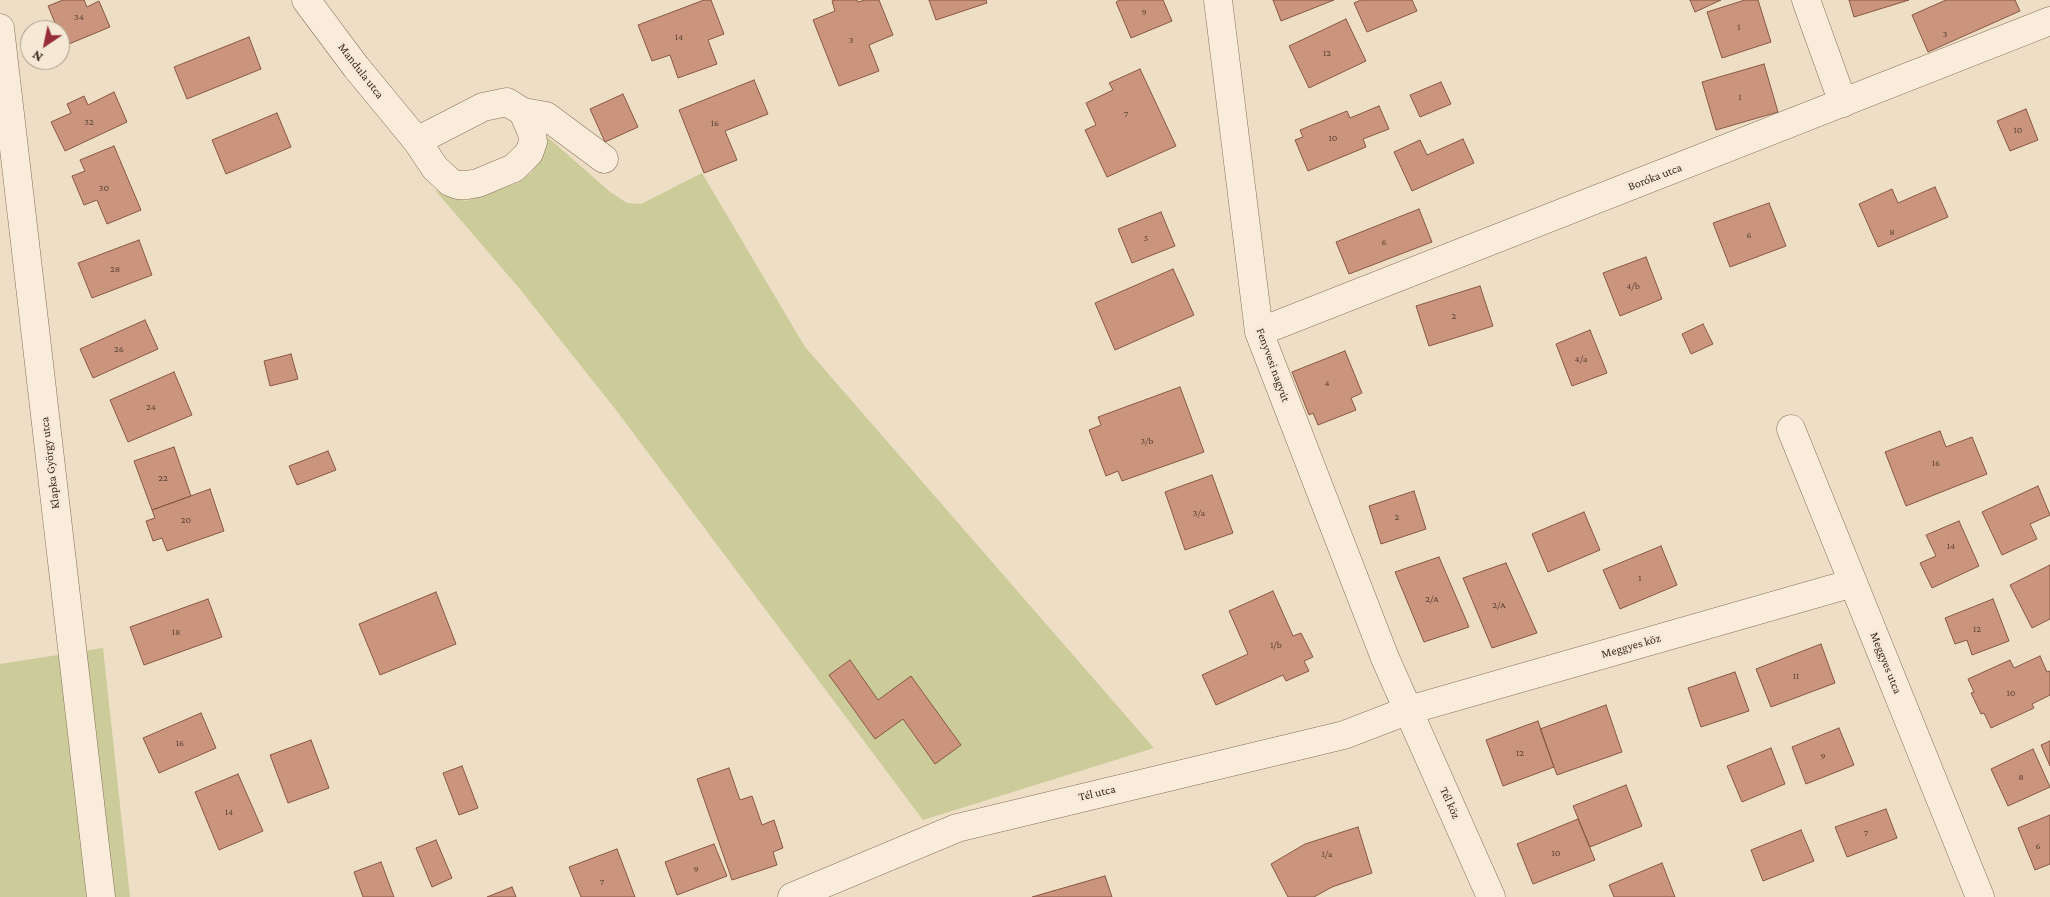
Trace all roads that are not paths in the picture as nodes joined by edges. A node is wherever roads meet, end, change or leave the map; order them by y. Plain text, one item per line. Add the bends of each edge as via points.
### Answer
1 (306, 0) edge
2 (1218, 0) edge
3 (1806, 0) edge
4 (2050, 21) edge
5 (0, 28) edge
6 (1843, 103) junction
7 (523, 112) junction
8 (417, 142) junction
9 (604, 158) dead end
10 (1259, 332) junction
11 (1791, 429) dead end
12 (1853, 583) junction
13 (1409, 710) junction
14 (101, 897) edge
15 (792, 897) edge
16 (1492, 897) edge
17 (1980, 897) edge

1 - 8 street, Mandula utca
2 - 10 street, Fenyvesi nagyút
3 - 6 street
4 - 6 street, Boróka utca
5 - 14 street, Klapka György utca
6 - 10 street, Boróka utca
7 - 8 street via 507,102 483,107
7 - 8 street, Mandula utca via 532,133 529,153 514,168 478,183 467,186 450,182 435,168
7 - 9 street via 546,116
10 - 13 street, Fenyvesi nagyút via 1385,658
11 - 12 street, Meggyes utca
12 - 13 street, Meggyes köz
12 - 17 street, Meggyes utca
13 - 15 street, Tél utca via 1344,735 957,828
13 - 16 street, Tél köz

